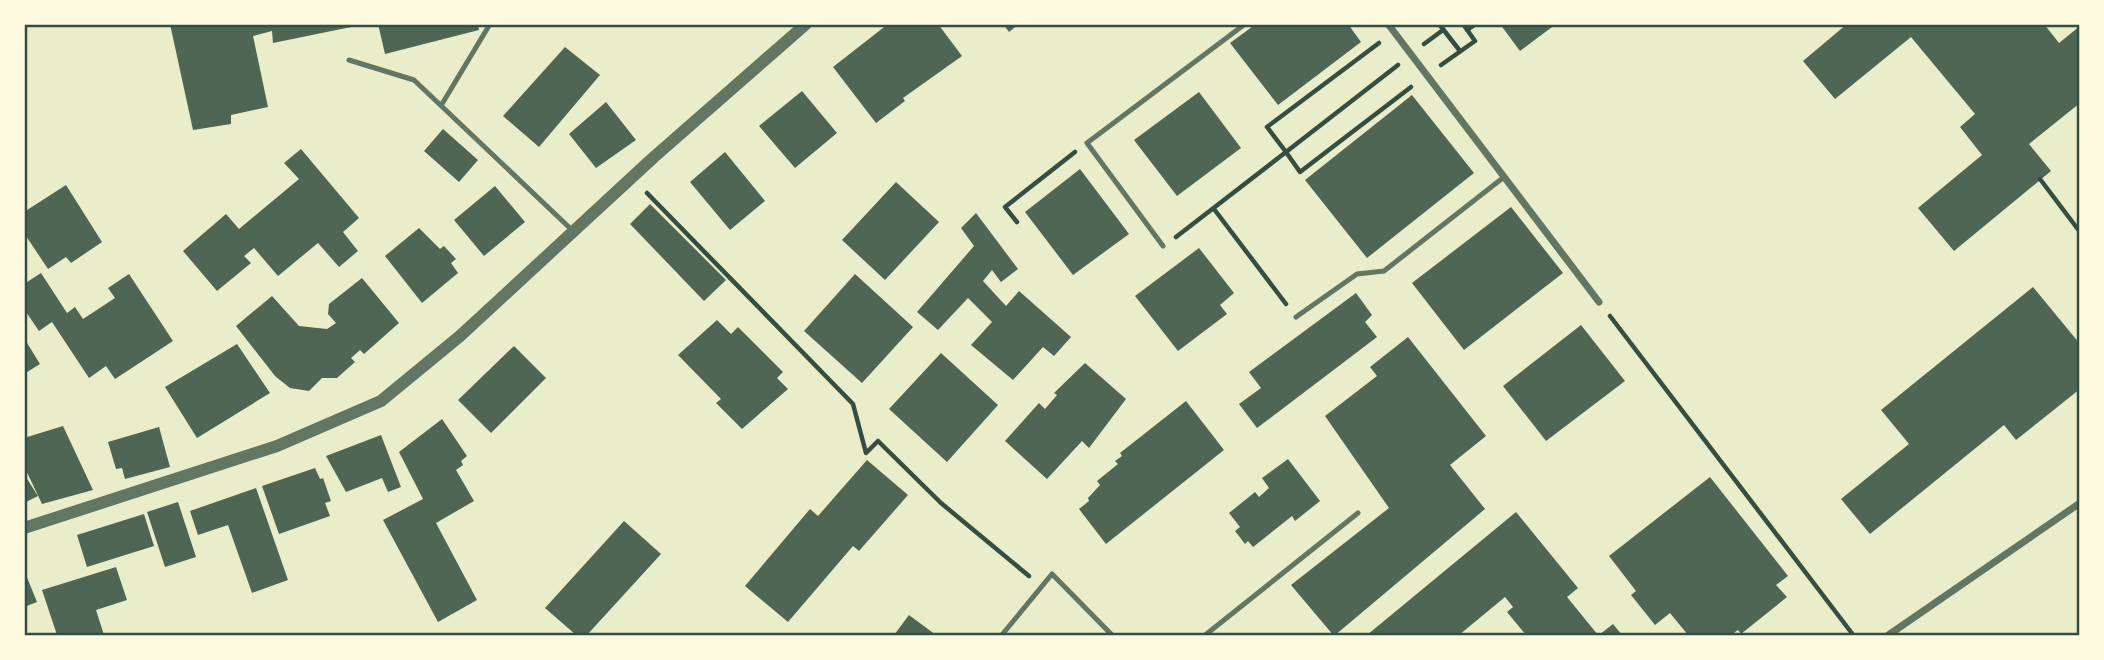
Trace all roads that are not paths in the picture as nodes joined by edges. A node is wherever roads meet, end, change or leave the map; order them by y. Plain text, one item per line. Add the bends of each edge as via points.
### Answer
1 (490, 24) edge
2 (806, 24) edge
3 (1245, 24) edge
4 (1391, 28) edge
5 (349, 60) dead end
6 (442, 104) junction
7 (1504, 177) junction
8 (573, 231) junction
9 (1163, 246) road end
10 (1600, 302) road end
11 (1296, 317) road end
12 (2080, 503) edge
13 (1358, 513) dead end
14 (24, 528) edge
15 (1001, 635) edge
16 (1113, 635) edge
17 (1204, 635) edge
18 (1886, 635) edge

1 - 6 lane
2 - 8 street
3 - 9 lane via 1087,143
4 - 7 street
5 - 6 lane via 414,80
6 - 8 lane
7 - 10 street
7 - 11 lane via 1384,271 1357,274
8 - 14 street via 460,336 365,410 310,433
12 - 18 street
13 - 17 lane
15 - 16 lane via 1052,574

